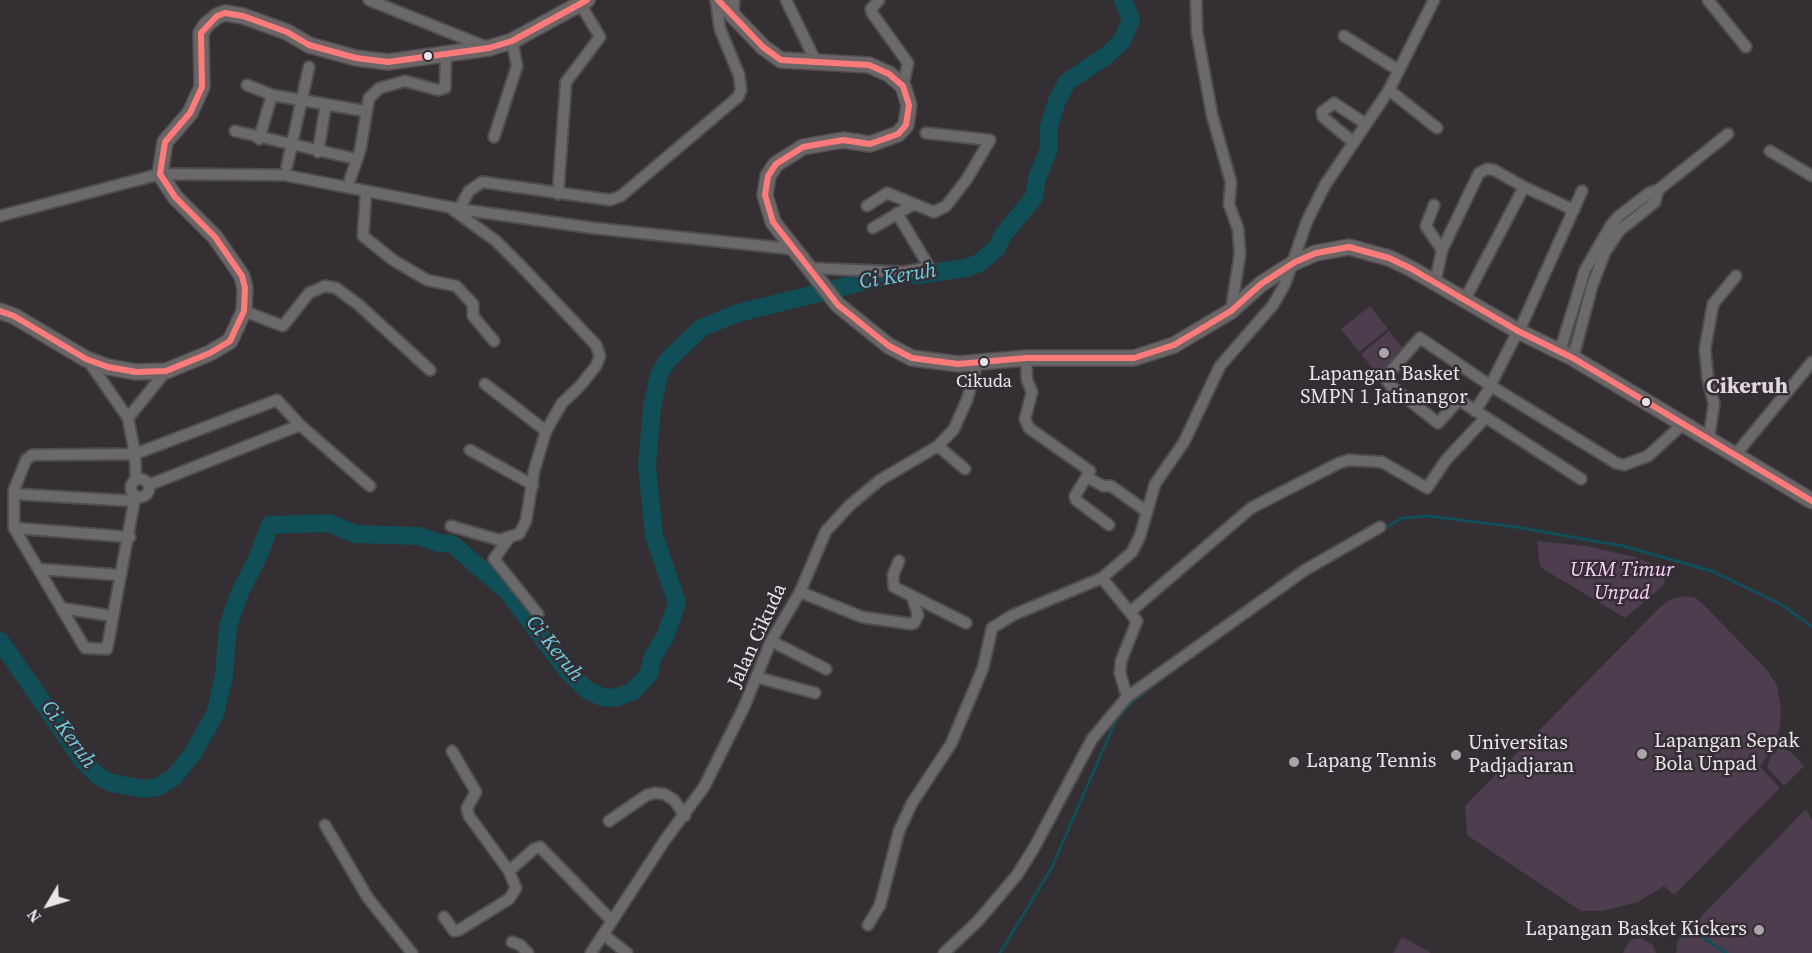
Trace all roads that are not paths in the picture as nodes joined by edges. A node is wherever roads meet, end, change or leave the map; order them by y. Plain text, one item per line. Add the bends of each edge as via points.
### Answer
1 (369, 0) edge
2 (717, 0) edge
3 (786, 0) edge
4 (879, 0) edge
5 (1196, 0) edge
6 (1434, 0) edge
7 (1708, 0) edge
8 (583, 1) edge
9 (733, 7) edge
10 (1344, 36) dead end
11 (512, 41) junction
12 (1746, 47) dead end
13 (489, 48) junction
14 (446, 56) junction
15 (816, 62) junction
16 (309, 67) dead end
17 (1398, 70) junction
18 (247, 85) dead end
19 (903, 86) junction
20 (1389, 90) junction
21 (272, 95) junction
22 (300, 100) junction
23 (326, 104) junction
24 (365, 111) junction
25 (1366, 124) junction
26 (1437, 128) dead end
27 (235, 131) dead end
28 (926, 133) dead end
29 (1728, 134) dead end
30 (494, 137) dead end
31 (259, 139) junction
32 (1353, 142) junction
33 (291, 146) junction
34 (1770, 151) dead end
35 (318, 152) junction
36 (356, 159) junction
37 (287, 166) dead end
38 (160, 174) junction
39 (1812, 176) edge
40 (350, 179) dead end
41 (1524, 187) junction
42 (1582, 191) dead end
43 (366, 192) junction
44 (558, 194) junction
45 (914, 204) junction
46 (1434, 205) dead end
47 (447, 206) junction
48 (867, 206) dead end
49 (459, 209) junction
50 (1574, 210) junction
51 (897, 213) junction
52 (0, 216) edge
53 (873, 228) dead end
54 (792, 249) junction
55 (1442, 250) junction
56 (1295, 262) junction
57 (809, 270) junction
58 (1736, 276) dead end
59 (1435, 283) junction
60 (1465, 299) junction
61 (0, 311) edge
62 (244, 311) junction
63 (1231, 311) junction
64 (1519, 331) junction
65 (494, 341) dead end
66 (1566, 354) junction
67 (1026, 358) junction
68 (87, 359) junction
69 (1812, 362) edge
70 (977, 363) junction
71 (430, 370) dead end
72 (166, 371) junction
73 (485, 384) dead end
74 (1491, 385) junction
75 (1475, 411) junction
76 (128, 418) junction
77 (1485, 418) junction
78 (1684, 423) junction
79 (300, 425) junction
80 (546, 431) junction
81 (1709, 437) junction
82 (938, 446) junction
83 (470, 450) dead end
84 (135, 454) junction
85 (1736, 454) junction
86 (964, 469) dead end
87 (1087, 477) junction
88 (1581, 479) dead end
89 (136, 480) junction
90 (149, 485) junction
91 (370, 486) dead end
92 (532, 486) junction
93 (14, 494) junction
94 (135, 499) junction
95 (1812, 501) edge
96 (1146, 511) junction
97 (1109, 525) dead end
98 (452, 526) dead end
99 (1380, 526) dead end
100 (14, 528) junction
101 (129, 537) junction
102 (509, 538) junction
103 (899, 561) dead end
104 (39, 569) junction
105 (119, 575) junction
106 (1102, 578) junction
107 (800, 592) junction
108 (912, 596) junction
109 (61, 608) junction
110 (1130, 612) junction
111 (538, 614) dead end
112 (112, 616) junction
113 (966, 623) dead end
114 (771, 641) junction
115 (826, 669) dead end
116 (756, 676) junction
117 (815, 693) dead end
118 (1127, 697) junction
119 (452, 751) dead end
120 (685, 816) junction
121 (609, 821) dead end
122 (325, 825) dead end
123 (509, 872) junction
124 (444, 917) dead end
125 (612, 921) junction
126 (868, 925) dead end
127 (604, 935) junction
128 (512, 942) dead end
129 (412, 953) edge
130 (528, 953) edge
131 (591, 953) edge
132 (627, 953) edge
133 (944, 953) edge

1 - 13 street
2 - 9 highway
2 - 44 street via 720,29 739,75 738,98 621,196 610,200
3 - 15 street
4 - 19 street via 872,13 908,63
5 - 63 street via 1197,33 1212,115 1231,182 1229,204 1238,229 1240,254
6 - 17 street
7 - 12 street
8 - 11 highway
8 - 44 street via 600,37 566,82
9 - 15 highway via 775,57 789,62
10 - 17 street
11 - 13 highway
11 - 30 street via 517,66
13 - 14 highway
14 - 24 street via 444,88 394,82 369,98
14 - 38 highway via 388,62 356,58 309,45 287,32 243,16 217,16 201,33 202,87 190,113 165,142
15 - 19 highway via 869,66 889,74
16 - 22 street
17 - 20 street
18 - 21 street
19 - 54 highway via 909,105 906,125 898,134 870,144 843,140 803,147 776,164 768,176 767,208
20 - 25 street
20 - 26 street
21 - 22 street
21 - 31 street
22 - 23 street
22 - 33 street
23 - 24 street
23 - 35 street
24 - 36 street
25 - 32 street
25 - 32 street via 1334,103 1322,112
27 - 31 street
28 - 45 street via 990,140 946,206 934,212
29 - 66 street via 1658,190 1655,202 1620,230 1605,252
31 - 33 street
32 - 56 street via 1314,206
33 - 35 street
33 - 37 street
34 - 39 street
35 - 36 street
36 - 40 street
38 - 43 street via 284,175
38 - 52 street
38 - 62 highway via 175,197 234,262 245,288
41 - 50 street
41 - 55 street via 1494,170 1479,173
41 - 60 street
42 - 50 street
43 - 47 street
43 - 65 street via 363,236 427,280 456,286 473,304 473,316
44 - 49 street via 482,182 469,191
45 - 48 street via 887,194
45 - 51 street
46 - 55 street via 1426,226
47 - 49 street
47 - 80 street via 496,241 596,345 600,356 596,366 562,403
49 - 54 street
50 - 64 street
51 - 53 street
51 - 57 street via 928,264 926,268 903,272
54 - 57 highway
55 - 59 street
56 - 59 highway via 1316,253 1349,247 1389,258
56 - 63 highway
56 - 96 street via 1273,305 1220,366 1184,442 1155,484
57 - 70 highway via 838,305 889,346 933,363
58 - 81 street via 1713,304 1705,349 1714,404
59 - 60 highway
60 - 64 highway
61 - 68 highway
62 - 71 street via 283,326 309,293 325,286 336,288
62 - 72 highway via 230,341
63 - 67 highway via 1174,345 1134,358
64 - 66 highway
64 - 74 street
66 - 78 highway
67 - 70 highway
67 - 87 street via 1032,392 1025,419 1029,428 1090,471
68 - 72 highway via 136,372
68 - 76 street
69 - 85 street
70 - 82 street, Jalan Cikuda via 954,429
72 - 76 street
73 - 80 street
74 - 75 street
74 - 75 street via 1420,338 1387,377 1390,386 1438,423 1459,400
74 - 78 street via 1624,465 1648,456
75 - 77 street
76 - 84 street
77 - 88 street
77 - 110 street via 1426,488 1382,462 1349,460 1251,508
78 - 81 highway
79 - 84 street via 277,400 272,400
79 - 90 street
79 - 91 street
80 - 92 street
81 - 85 highway
82 - 86 street
82 - 107 street, Jalan Cikuda via 880,480 832,523
83 - 92 street
84 - 89 street
84 - 93 street via 32,455 26,460
85 - 95 highway
87 - 96 street via 1111,486
87 - 97 street via 1076,500
89 - 90 street via 145,480
89 - 94 street via 131,488
90 - 94 street via 147,494
92 - 102 street via 526,521 519,534
93 - 94 street
93 - 100 street
94 - 101 street
96 - 106 street via 1132,552
98 - 102 street via 492,538
99 - 118 street via 1288,582
100 - 101 street
100 - 104 street
101 - 105 street
102 - 111 street via 494,559
103 - 108 street via 892,575 894,587
104 - 105 street
104 - 109 street
105 - 112 street
106 - 110 street
106 - 126 street via 1012,615 992,628 983,668 951,744 912,803 899,831 880,905
107 - 108 street via 862,616 911,624 918,615
107 - 114 street, Jalan Cikuda
108 - 113 street
109 - 112 street
109 - 112 street via 85,648 107,649
110 - 118 street via 1137,625 1121,661 1120,673
114 - 115 street
114 - 116 street, Jalan Cikuda
116 - 117 street
116 - 120 street, Jalan Cikuda via 704,787
118 - 133 street via 1092,739 1017,875
119 - 123 street via 476,792 466,808 469,816
120 - 121 street via 674,800 655,793
120 - 125 street, Jalan Cikuda
122 - 129 street via 368,898
123 - 124 street via 516,888 509,899 459,930 454,931
123 - 125 street via 540,847
125 - 127 street, Jalan Cikuda
127 - 131 street, Jalan Cikuda
127 - 132 street
128 - 130 street

